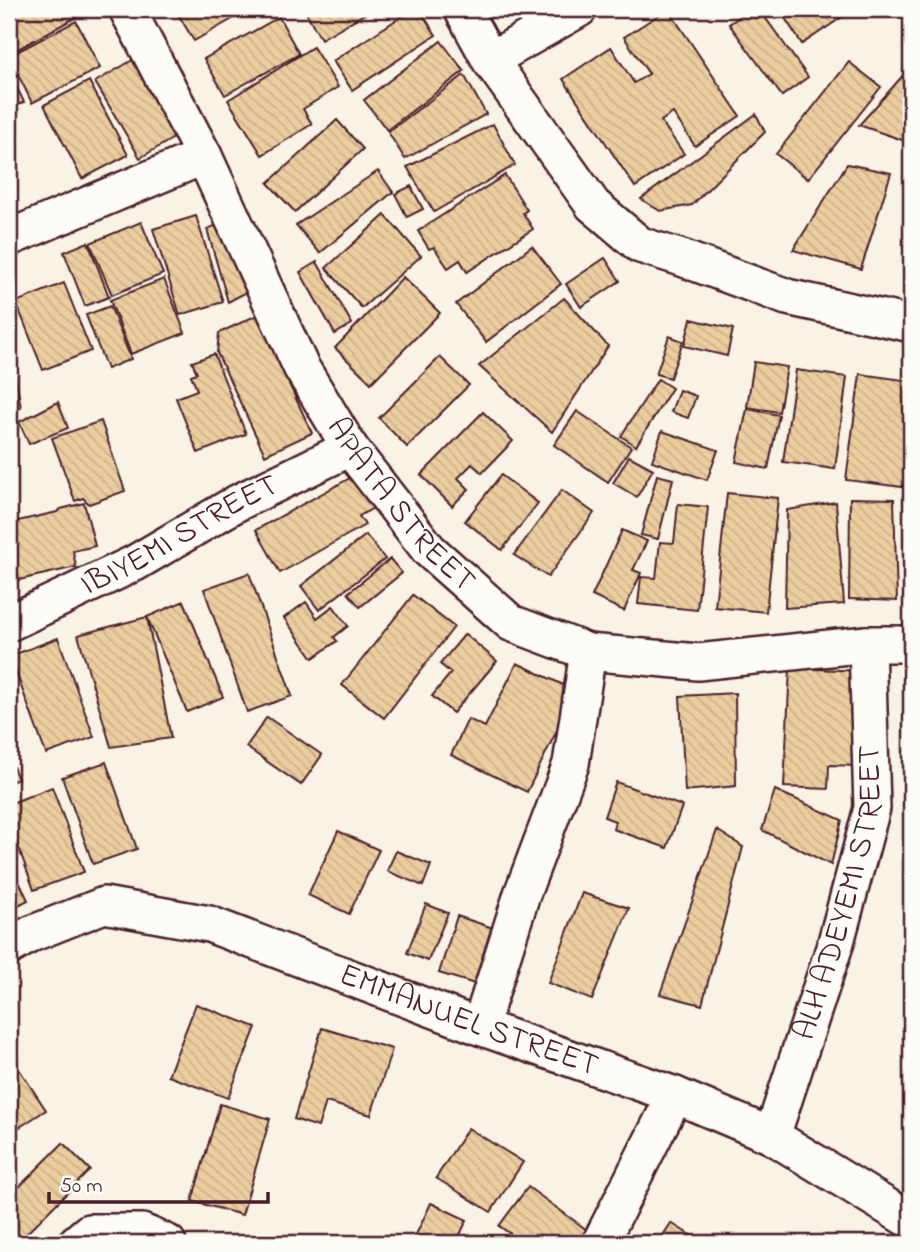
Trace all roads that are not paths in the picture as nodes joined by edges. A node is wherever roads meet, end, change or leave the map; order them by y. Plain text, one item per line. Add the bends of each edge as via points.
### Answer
1 (127, 9) edge
2 (463, 9) edge
3 (579, 9) edge
4 (490, 60) junction
5 (204, 156) junction
6 (9, 238) edge
7 (911, 324) edge
8 (350, 447) junction
9 (9, 623) edge
10 (867, 644) junction
11 (911, 644) edge
12 (588, 652) junction
13 (9, 947) edge
14 (480, 1027) junction
15 (675, 1095) junction
16 (772, 1136) junction
17 (911, 1221) edge
18 (76, 1243) edge
19 (168, 1243) edge
20 (600, 1243) edge

1 - 5 street, APATA STREET
2 - 4 street
3 - 4 street
4 - 7 street via 593,205 640,245 787,297
5 - 6 street
5 - 8 street, APATA STREET via 301,367
8 - 9 street, IBIYEMI STREET via 237,503 135,562
8 - 12 street, APATA STREET via 429,550 511,623
10 - 11 street, APATA STREET
10 - 12 street, APATA STREET via 698,662
10 - 16 street, ALH ADEYEMI STREET via 872,808 836,942
12 - 14 street via 571,764 522,894
13 - 14 street, EMMANUEL STREET via 104,905 209,924
14 - 15 street, EMMANUEL STREET
15 - 16 street, EMMANUEL STREET
15 - 20 street
16 - 17 street, EMMANUEL STREET
18 - 19 street via 89,1232 142,1232

